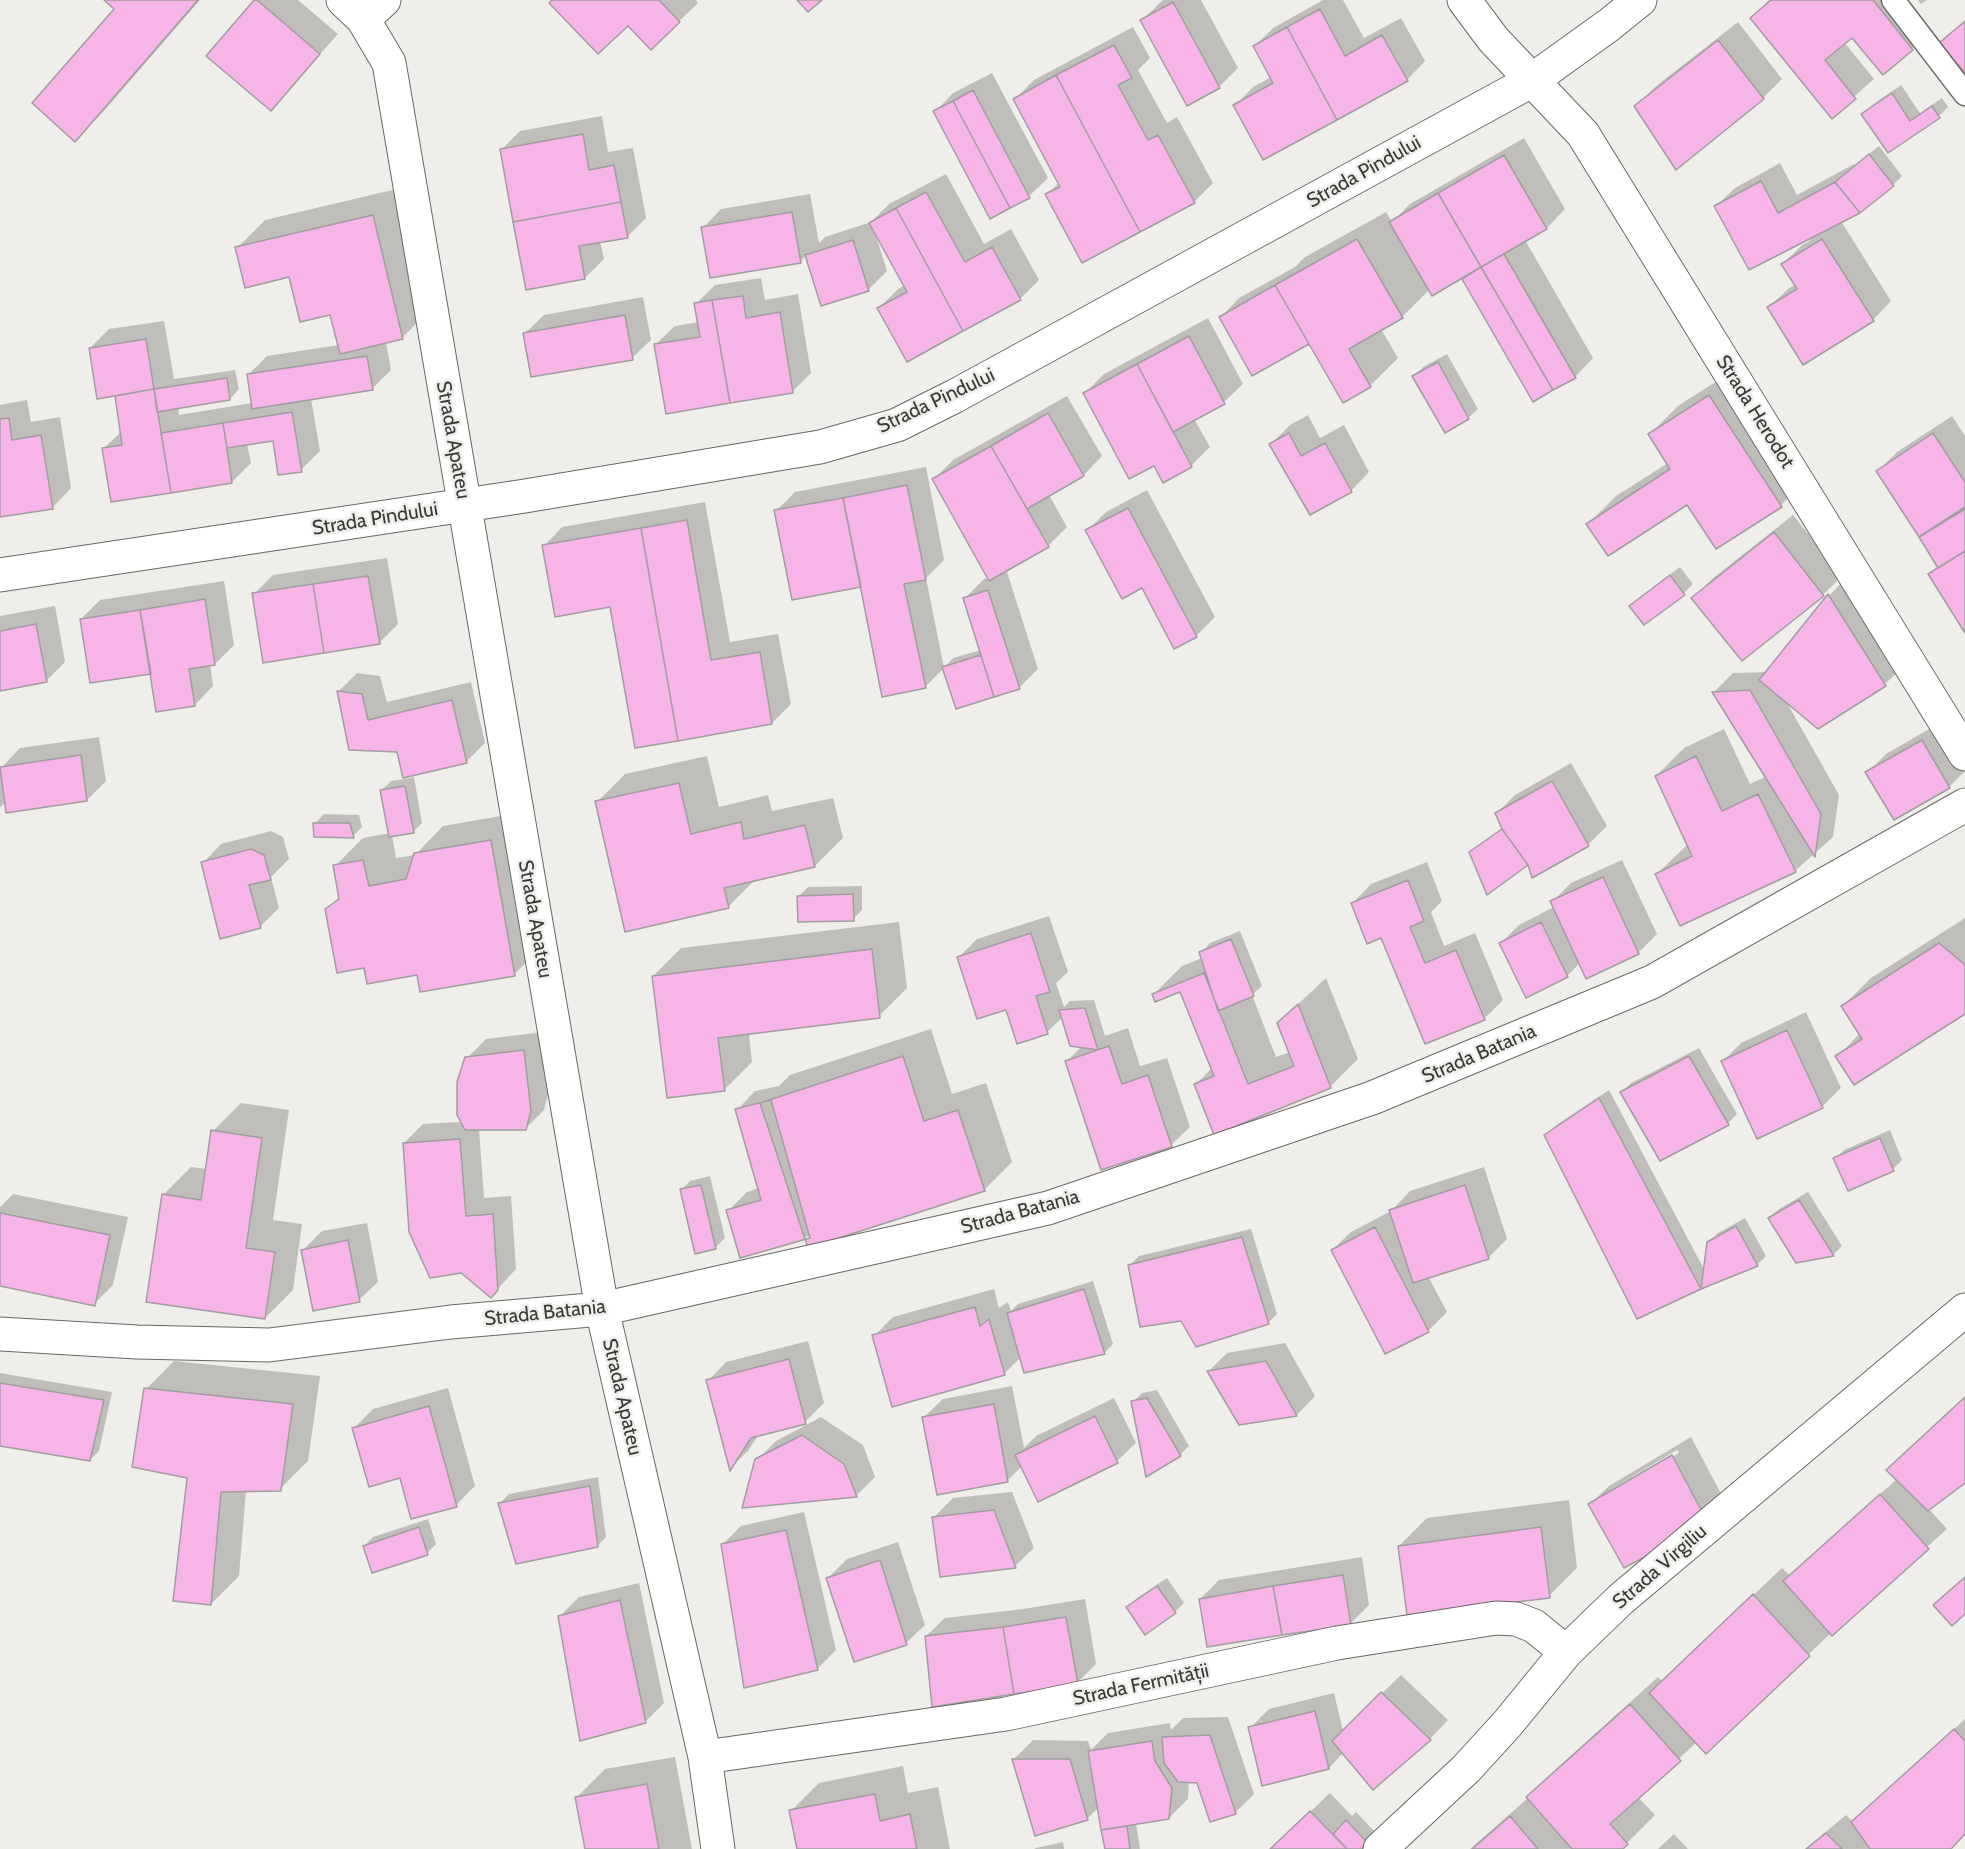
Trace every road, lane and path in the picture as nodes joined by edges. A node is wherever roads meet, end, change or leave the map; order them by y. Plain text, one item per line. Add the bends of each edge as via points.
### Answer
1 (1464, 0) edge
2 (1640, 0) edge
3 (1893, 0) edge
4 (363, 6) edge
5 (1531, 81) junction
6 (1965, 93) edge
7 (464, 505) junction
8 (0, 575) edge
9 (1965, 754) edge
10 (1965, 804) edge
11 (602, 1309) junction
12 (1965, 1310) edge
13 (0, 1334) edge
14 (1566, 1652) junction
15 (705, 1757) junction
16 (718, 1849) edge
17 (1380, 1849) edge

1 - 5 street, Strada Herodot
2 - 5 street, Strada Pindului
3 - 6 lane
4 - 7 street, Strada Apateu via 390,63
5 - 7 street, Strada Pindului via 897,424 820,447
5 - 9 street, Strada Herodot via 1583,134
7 - 8 street, Strada Pindului
7 - 11 street, Strada Apateu
10 - 11 street, Strada Batania via 1652,982 1372,1098 1048,1208
11 - 13 street, Strada Batania via 452,1322 269,1345
11 - 15 street, Strada Apateu
12 - 14 street, Strada Virgiliu via 1621,1599
14 - 15 street, Strada Fermității via 1534,1626 1516,1619 1496,1618 1337,1643 1005,1714
14 - 17 street, Strada Virgiliu via 1466,1769
15 - 16 street, Strada Apateu

